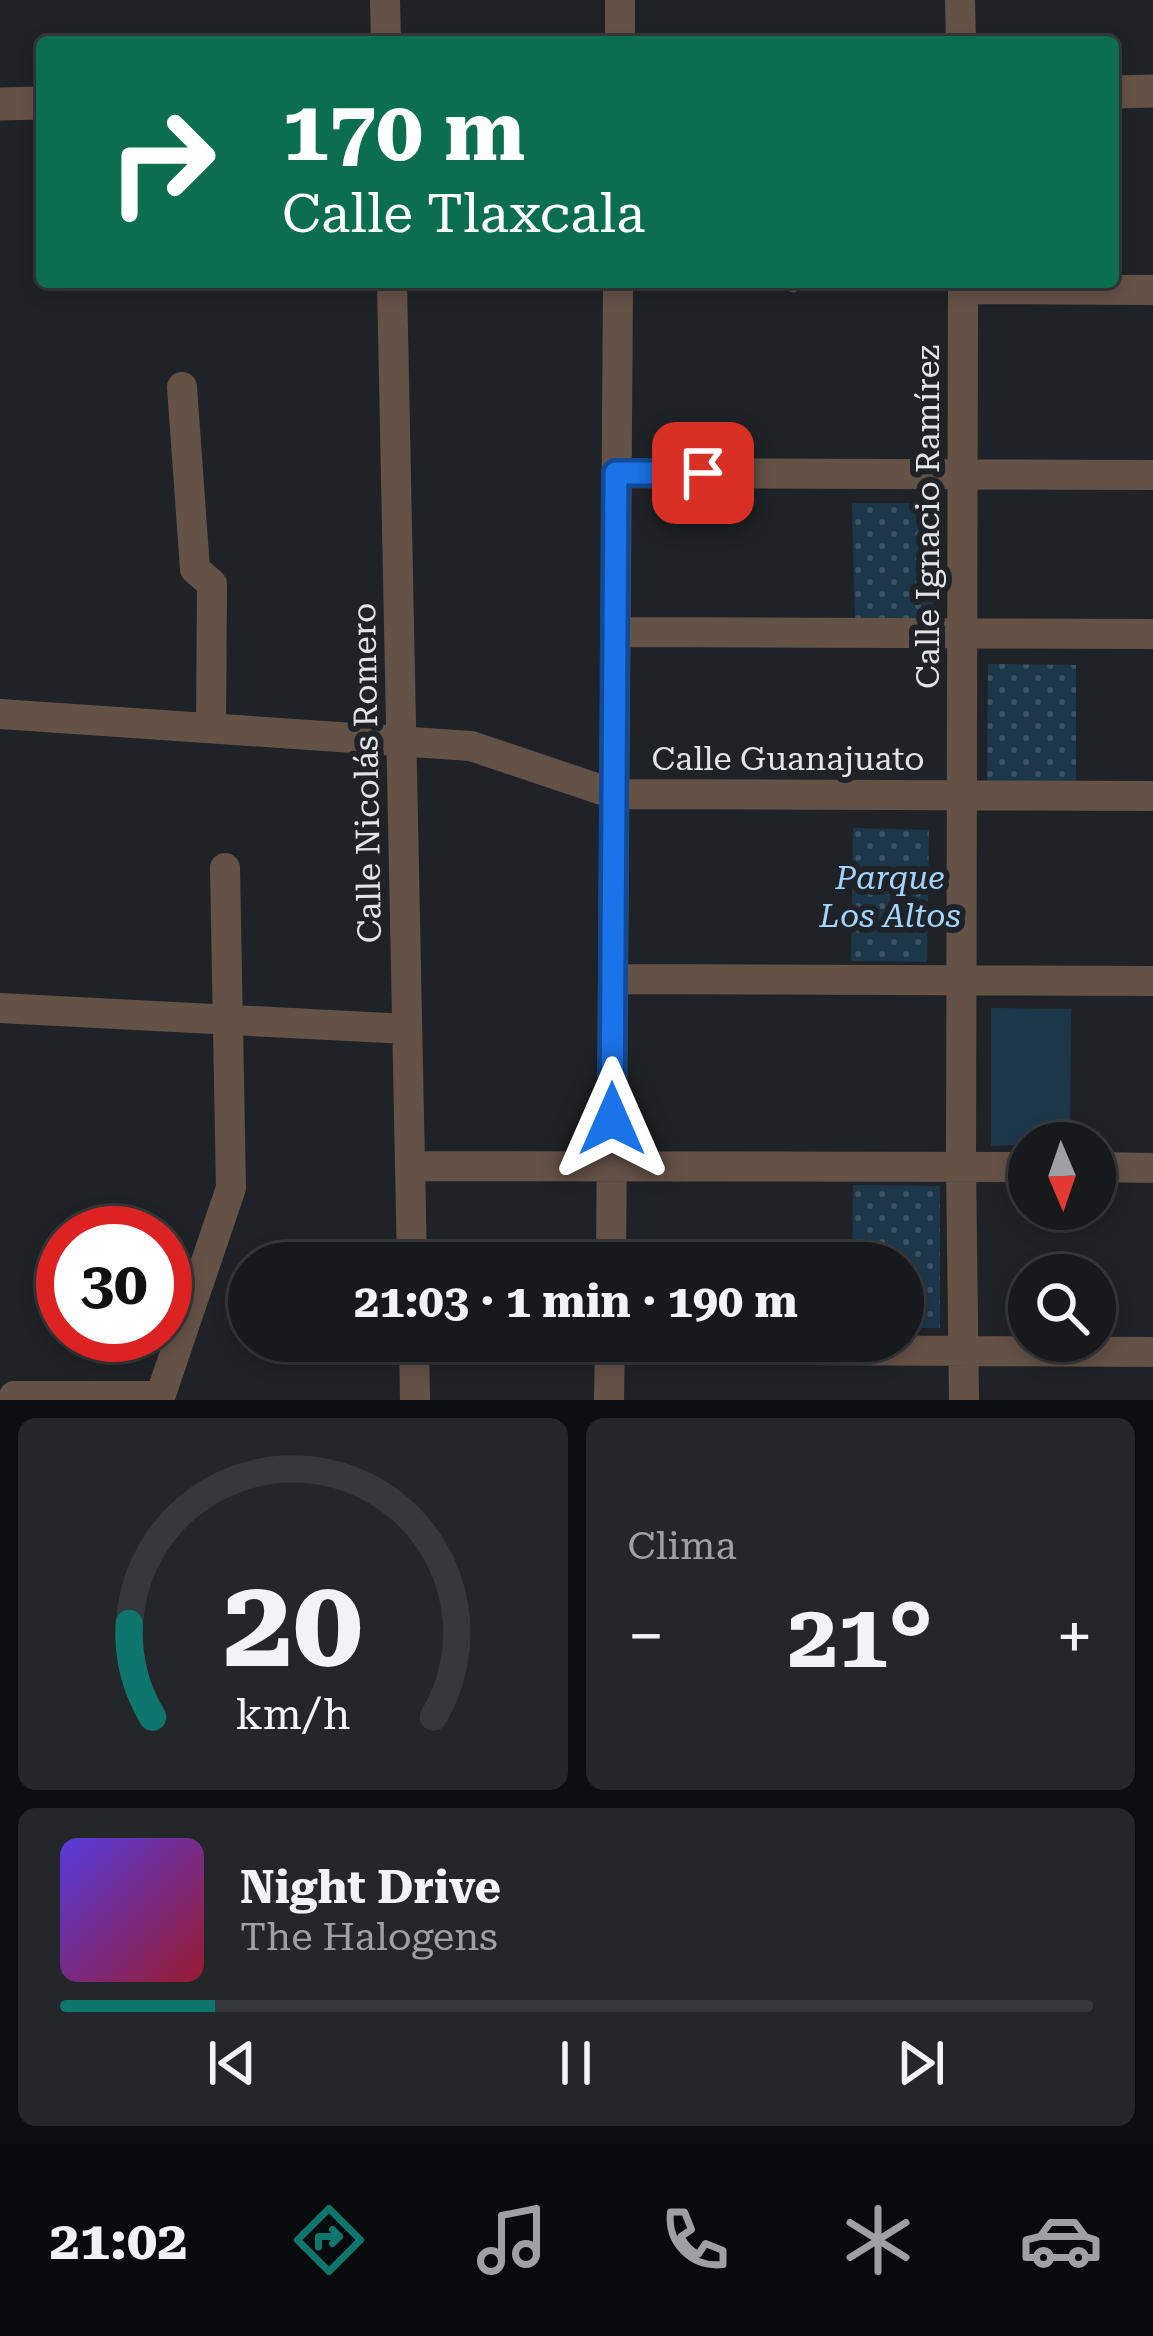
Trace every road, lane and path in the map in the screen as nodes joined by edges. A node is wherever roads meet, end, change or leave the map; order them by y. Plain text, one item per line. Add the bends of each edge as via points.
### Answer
1 (385, 0) edge
2 (620, 0) edge
3 (960, 0) edge
4 (386, 36) edge
5 (620, 36) edge
6 (961, 36) edge
7 (1153, 91) edge
8 (1119, 92) edge
9 (0, 104) edge
10 (36, 104) edge
11 (392, 288) edge
12 (618, 288) edge
13 (963, 288) edge
14 (1077, 288) edge
15 (1153, 290) edge
16 (182, 387) dead end
17 (616, 473) junction
18 (963, 474) junction
19 (1153, 475) edge
20 (616, 632) junction
21 (962, 633) junction
22 (1153, 634) edge
23 (0, 714) edge
24 (211, 728) junction
25 (401, 741) junction
26 (614, 794) junction
27 (962, 795) junction
28 (1153, 796) edge
29 (225, 868) dead end
30 (613, 980) junction
31 (961, 981) junction
32 (1153, 981) edge
33 (0, 1008) edge
34 (228, 1020) junction
35 (407, 1028) junction
36 (410, 1166) junction
37 (611, 1166) junction
38 (961, 1166) junction
39 (1008, 1166) edge
40 (1116, 1167) edge
41 (1153, 1168) edge
42 (412, 1242) edge
43 (610, 1242) edge
44 (924, 1349) edge
45 (963, 1349) junction
46 (1153, 1352) edge
47 (414, 1362) edge
48 (610, 1362) edge
49 (14, 1396) dead end
50 (159, 1398) edge
51 (415, 1400) edge
52 (609, 1400) edge
53 (964, 1400) edge

1 - 4 street
2 - 5 street
3 - 6 street
7 - 8 street
9 - 10 street
11 - 25 street, Calle Nicolás Romero
12 - 17 street
13 - 18 street, Calle Ignacio Ramírez
14 - 15 street
16 - 24 street via 195,568 212,584
17 - 18 street
17 - 20 street
18 - 19 street
18 - 21 street, Calle Ignacio Ramírez
20 - 21 street
20 - 26 street
21 - 22 street
21 - 27 street, Calle Ignacio Ramírez
23 - 24 street, Calle Guanajuato
24 - 25 street, Calle Guanajuato
25 - 26 street, Calle Guanajuato via 471,746
25 - 35 street, Calle Nicolás Romero
26 - 27 street, Calle Guanajuato
26 - 30 street
27 - 28 street, Calle Guanajuato
27 - 31 street, Calle Ignacio Ramírez
29 - 34 street
30 - 31 street
30 - 37 street
31 - 32 street
31 - 38 street, Calle Ignacio Ramírez
33 - 34 street
34 - 35 street
34 - 50 street via 231,1188
35 - 36 street, Calle Nicolás Romero
36 - 37 street
36 - 42 street, Calle Nicolás Romero
37 - 38 street
37 - 43 street
38 - 39 street
38 - 45 street, Calle Ignacio Ramírez
40 - 41 street
44 - 45 street
45 - 46 street
45 - 53 street, Calle Ignacio Ramírez
47 - 51 street
48 - 52 street
49 - 50 street

